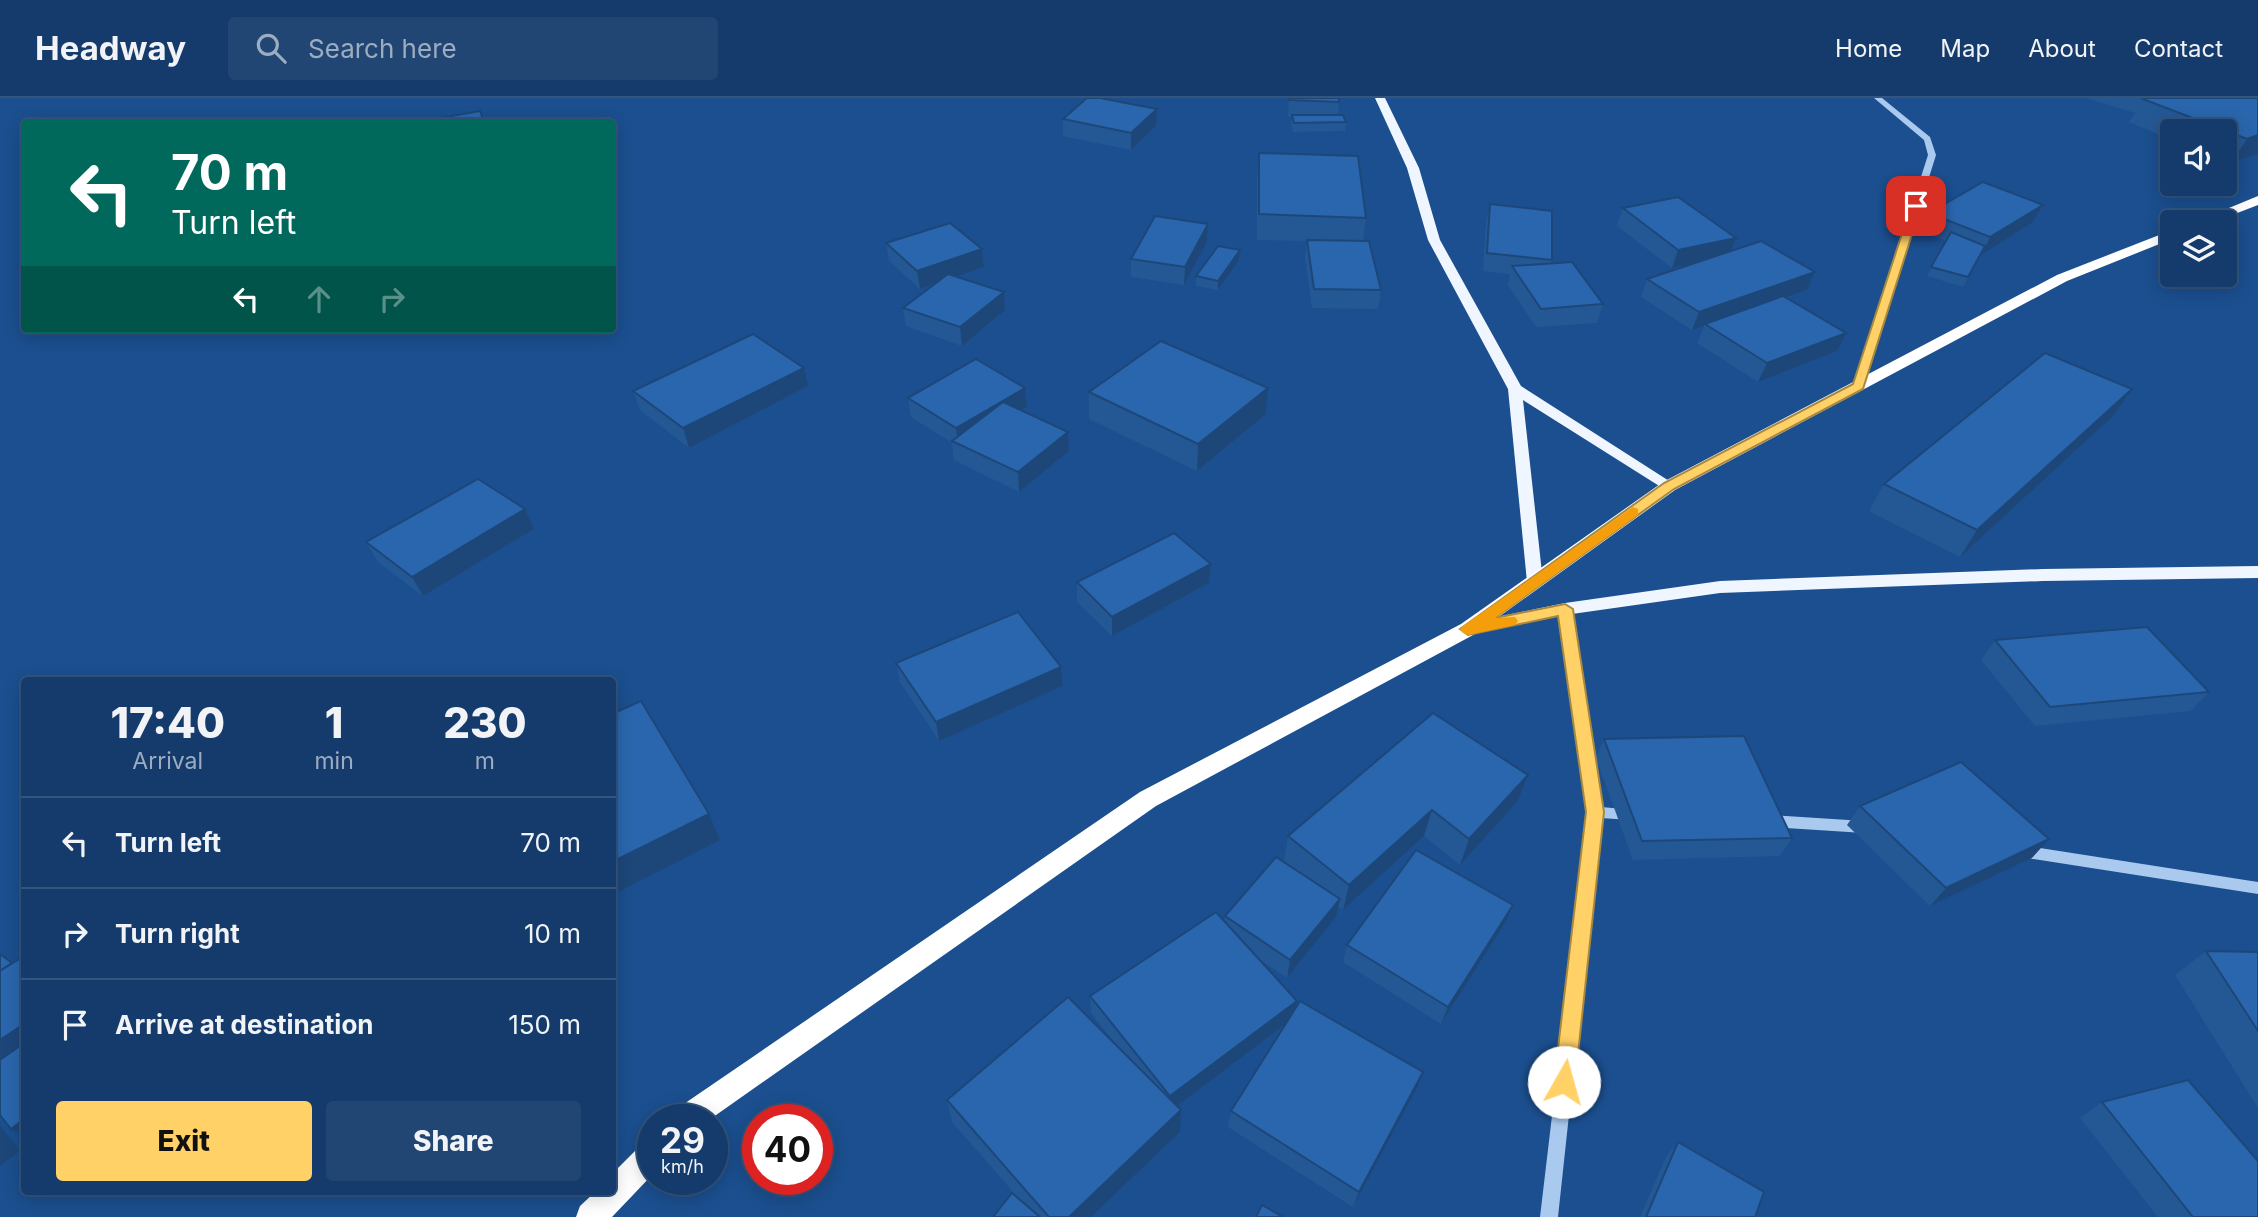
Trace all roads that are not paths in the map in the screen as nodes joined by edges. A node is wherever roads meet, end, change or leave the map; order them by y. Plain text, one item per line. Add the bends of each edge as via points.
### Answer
1 (1380, 98) edge
2 (1878, 98) edge
3 (2258, 200) edge
4 (2233, 210) edge
5 (2160, 239) edge
6 (1859, 386) junction
7 (1515, 389) junction
8 (1669, 486) junction
9 (2258, 572) edge
10 (1535, 582) junction
11 (1565, 609) junction
12 (1468, 629) junction
13 (1595, 812) junction
14 (1648, 814) edge
15 (1754, 820) edge
16 (1874, 829) edge
17 (2008, 849) edge
18 (2258, 888) edge
19 (708, 1104) edge
20 (637, 1170) edge
21 (616, 1191) edge
22 (612, 1195) edge
23 (591, 1217) edge
24 (1549, 1217) edge

1 - 7 main road via 1413,168 1434,240
2 - 6 street via 1927,139 1932,155
3 - 4 highway
5 - 6 highway via 2062,278
6 - 8 highway
7 - 8 main road
7 - 10 main road
8 - 10 highway
9 - 11 main road via 1720,587
10 - 12 highway
11 - 12 main road
11 - 13 street
12 - 19 highway via 1148,799
13 - 14 street
13 - 24 street
15 - 16 street
17 - 18 street
20 - 21 highway
22 - 23 highway

